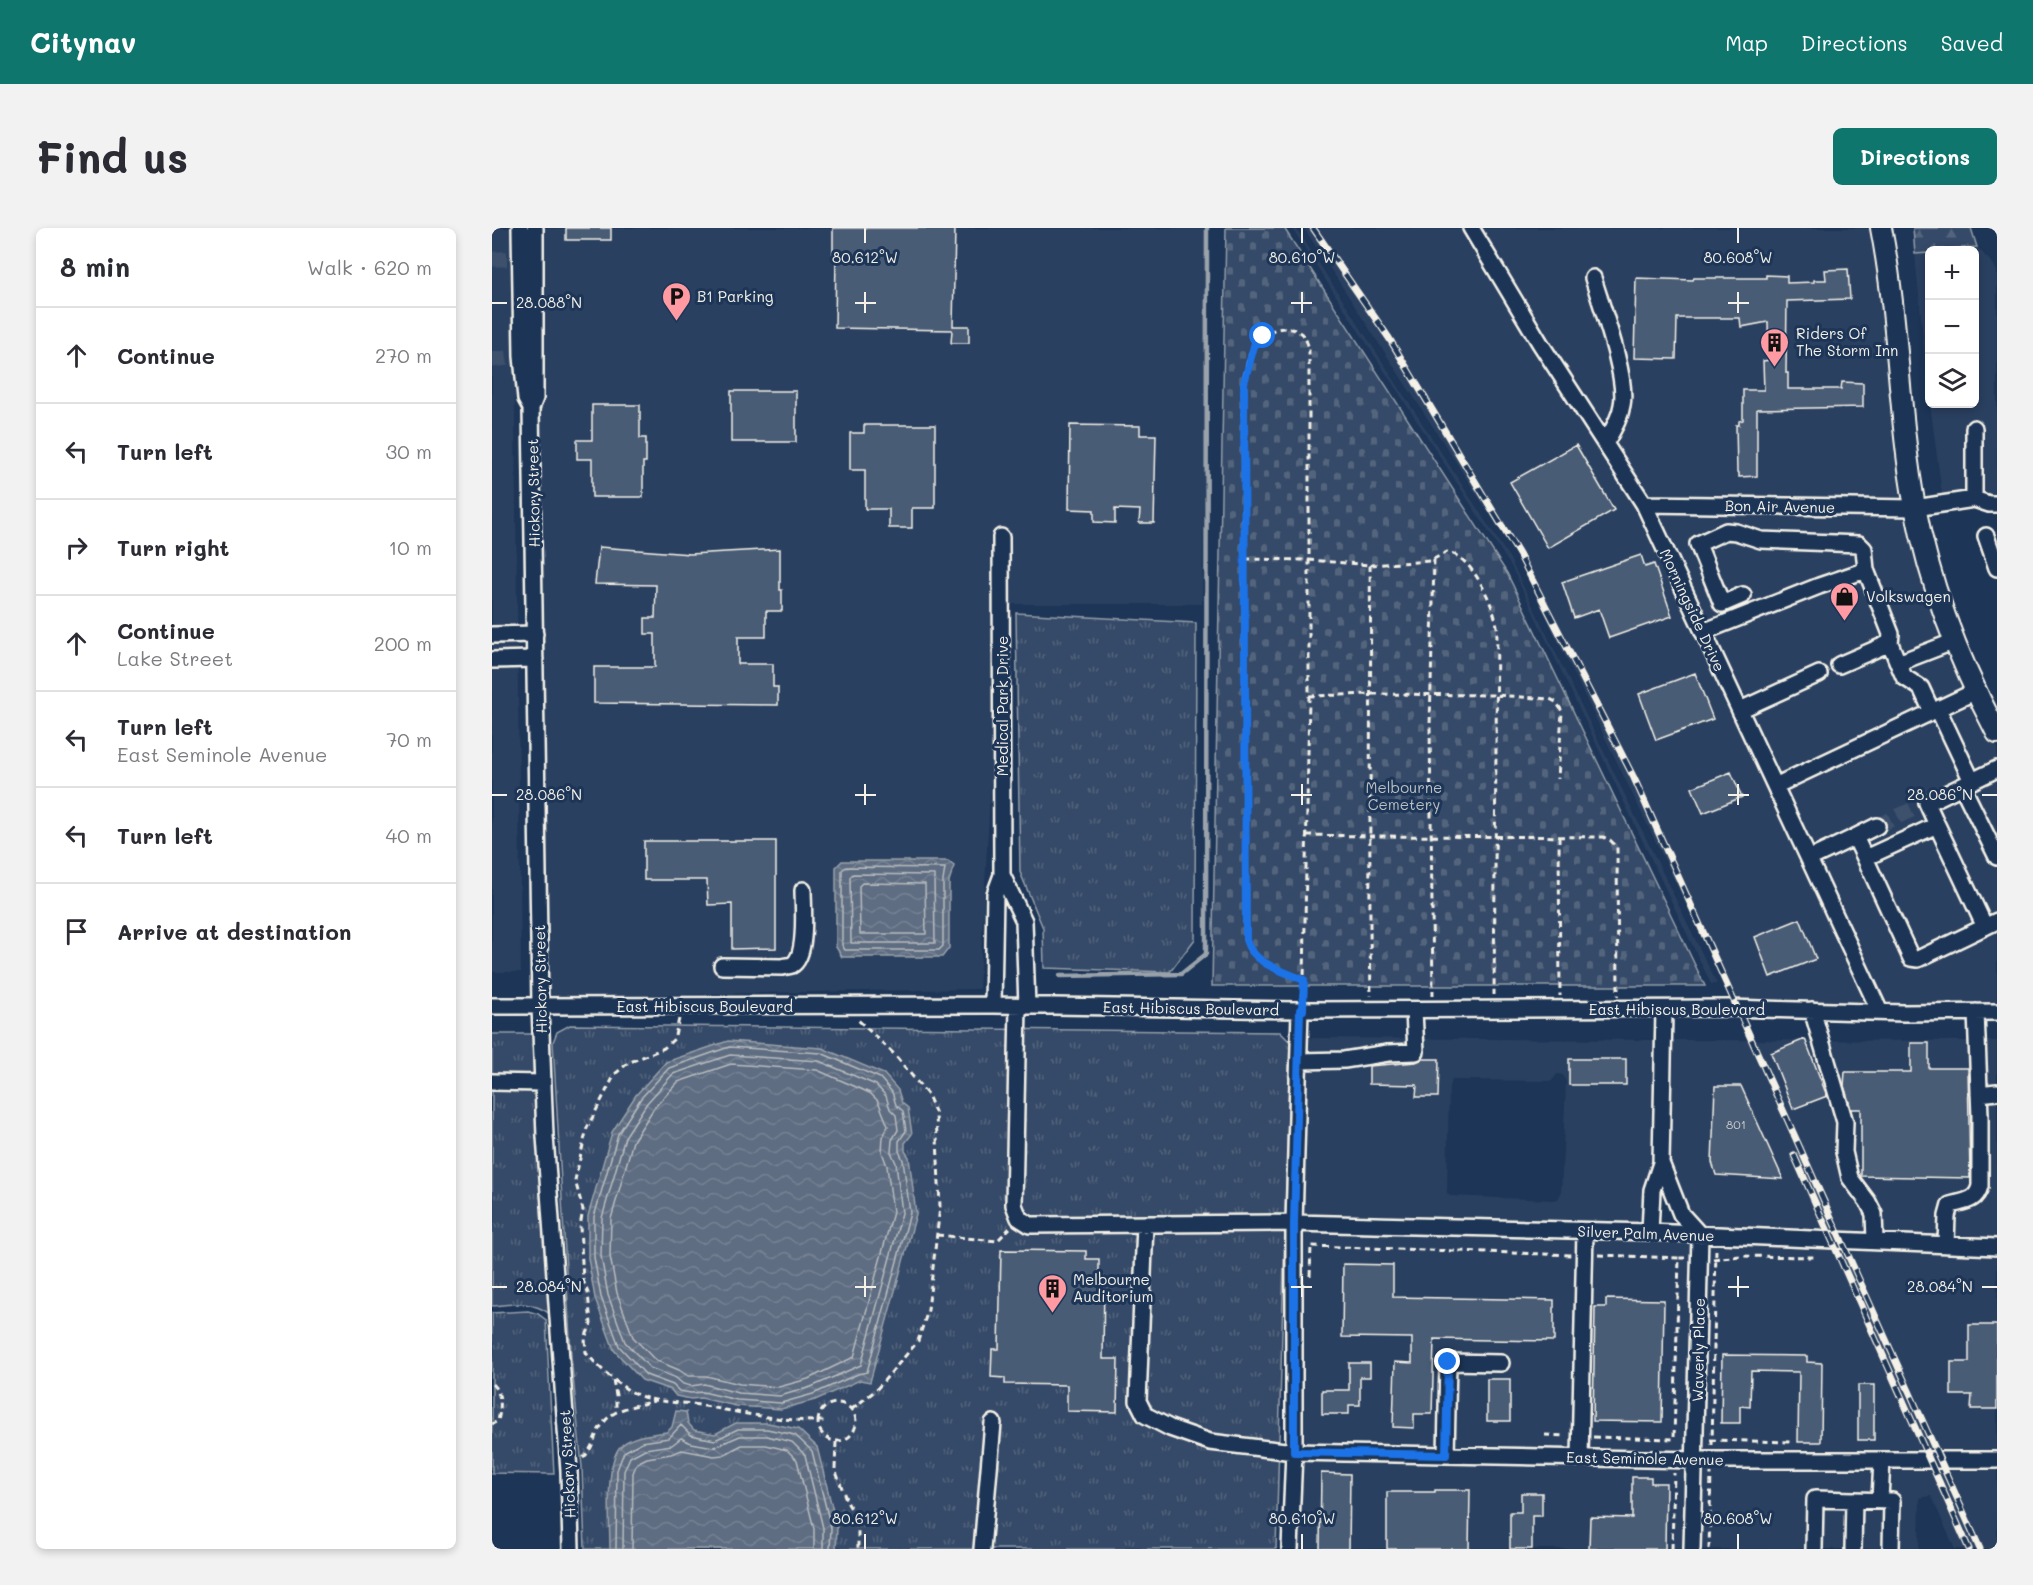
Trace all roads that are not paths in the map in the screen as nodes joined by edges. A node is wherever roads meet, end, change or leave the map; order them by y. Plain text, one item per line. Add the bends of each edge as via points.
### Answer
1 (520, 228) edge
2 (535, 228) edge
3 (1471, 228) edge
4 (1881, 228) edge
5 (528, 259) junction
6 (1593, 278) dead end
7 (536, 346) junction
8 (522, 356) junction
9 (531, 408) junction
10 (1974, 428) dead end
11 (1605, 444) junction
12 (1974, 499) junction
13 (1644, 504) junction
14 (1997, 504) edge
15 (1915, 508) junction
16 (1986, 536) dead end
17 (1001, 537) dead end
18 (1997, 568) edge
19 (1866, 570) junction
20 (1743, 595) dead end
21 (1703, 632) junction
22 (535, 634) junction
23 (492, 635) edge
24 (1955, 641) junction
25 (1890, 643) junction
26 (535, 659) junction
27 (492, 660) edge
28 (1898, 663) junction
29 (1839, 664) dead end
30 (1819, 674) dead end
31 (1976, 691) junction
32 (1740, 710) junction
33 (1935, 711) junction
34 (1997, 733) edge
35 (1997, 768) edge
36 (1967, 783) junction
37 (1775, 786) junction
38 (1937, 825) junction
39 (1877, 826) tunnel mouth
40 (1855, 837) junction
41 (1997, 856) edge
42 (1865, 858) junction
43 (1809, 859) junction
44 (1002, 875) junction
45 (803, 890) dead end
46 (1991, 924) edge
47 (722, 966) dead end
48 (993, 1005) junction
49 (492, 1006) edge
50 (540, 1006) junction
51 (1023, 1006) junction
52 (1301, 1010) junction
53 (1414, 1010) junction
54 (1664, 1010) junction
55 (1812, 1010) junction
56 (1997, 1011) edge
57 (1880, 1012) junction
58 (1976, 1012) junction
59 (1299, 1061) junction
60 (492, 1082) edge
61 (543, 1083) junction
62 (1997, 1092) edge
63 (1979, 1094) junction
64 (1661, 1163) junction
65 (1018, 1218) joint
66 (1294, 1223) junction
67 (1145, 1224) junction
68 (1585, 1231) junction
69 (1650, 1232) junction
70 (1700, 1235) junction
71 (1875, 1240) junction
72 (1946, 1244) junction
73 (1997, 1246) edge
74 (1501, 1363) dead end
75 (993, 1424) dead end
76 (1294, 1452) junction
77 (1446, 1455) junction
78 (1580, 1458) junction
79 (1695, 1460) junction
80 (1882, 1460) junction
81 (1997, 1460) edge
82 (1854, 1500) junction
83 (1880, 1500) junction
84 (571, 1549) edge
85 (982, 1549) edge
86 (1290, 1549) edge
87 (1692, 1549) edge
88 (1814, 1549) edge
89 (1853, 1549) edge
90 (1891, 1549) edge

1 - 5 street, Hickory Street
2 - 5 street, Hickory Street
3 - 11 street, Morningside Drive
4 - 15 main road
5 - 7 street, Hickory Street
5 - 8 street, Hickory Street
6 - 11 street via 1622,380 1623,404
7 - 8 street via 530,354
7 - 9 street, Hickory Street via 536,398
8 - 9 street, Hickory Street via 526,399
9 - 22 street, Hickory Street
10 - 12 street
11 - 13 street, Morningside Drive
12 - 14 street
12 - 15 street, Bon Air Avenue
13 - 15 street, Bon Air Avenue
13 - 21 street, Morningside Drive
15 - 24 main road
16 - 18 street
17 - 44 street, Medical Park Drive
19 - 20 street via 1864,549 1859,544 1761,540 1726,531 1698,544 1722,604
19 - 21 street
19 - 25 street via 1891,633
21 - 32 street, Morningside Drive
22 - 23 street
22 - 26 street, Hickory Street
24 - 28 street
24 - 31 main road
25 - 28 street
25 - 29 street
26 - 27 street
26 - 50 street, Hickory Street
28 - 33 street via 1904,676 1921,688
30 - 32 street
31 - 33 street
31 - 34 main road
32 - 37 street, Morningside Drive
33 - 36 street
33 - 37 street
35 - 36 street
36 - 38 street via 1922,805
36 - 41 street
37 - 43 street, Morningside Drive
38 - 42 street
38 - 46 street
39 - 40 street
40 - 42 street
40 - 43 street
42 - 46 street via 1911,958 1918,960
43 - 57 street, Morningside Drive
44 - 48 street, Medical Park Drive via 995,894
44 - 51 street, Medical Park Drive via 1024,921
45 - 47 street via 802,945 792,965
48 - 50 street, East Hibiscus Boulevard
48 - 51 street, East Hibiscus Boulevard
49 - 50 street, East Hibiscus Boulevard
50 - 61 street, Hickory Street
51 - 52 street, East Hibiscus Boulevard
51 - 65 street, Medical Park Drive via 1014,1206
52 - 53 street, East Hibiscus Boulevard
52 - 59 street
53 - 54 street, East Hibiscus Boulevard
53 - 59 street via 1416,1052
54 - 55 street, East Hibiscus Boulevard
54 - 64 street
55 - 57 street, East Hibiscus Boulevard
55 - 71 street via 1845,1122 1844,1152 1850,1178 1874,1214
56 - 58 street, East Hibiscus Boulevard
57 - 58 street, East Hibiscus Boulevard
58 - 63 street
59 - 66 street
60 - 61 street
61 - 84 street, Hickory Street
62 - 63 street
63 - 72 street via 1980,1186 1974,1199 1950,1205
64 - 69 street via 1652,1190
64 - 70 street via 1681,1214
65 - 67 street, Silver Palm Avenue via 1030,1225
66 - 67 street, Silver Palm Avenue
66 - 68 street, Silver Palm Avenue
66 - 76 street
67 - 76 street, East Seminole Avenue via 1138,1401 1145,1415 1210,1442
68 - 69 street, Silver Palm Avenue
68 - 78 street
69 - 70 street, Silver Palm Avenue
70 - 71 street, Silver Palm Avenue
70 - 79 street, Waverly Place
71 - 72 street, Silver Palm Avenue
72 - 73 street, Silver Palm Avenue
74 - 77 street via 1448,1362
75 - 85 street
76 - 77 street, East Seminole Avenue
76 - 86 street
77 - 78 street, East Seminole Avenue
78 - 79 street, East Seminole Avenue
79 - 80 street, East Seminole Avenue
79 - 87 street, Waverly Place
80 - 81 street, East Seminole Avenue
80 - 83 street
82 - 83 street
82 - 88 street via 1815,1499
82 - 89 street
83 - 90 street via 1892,1501

